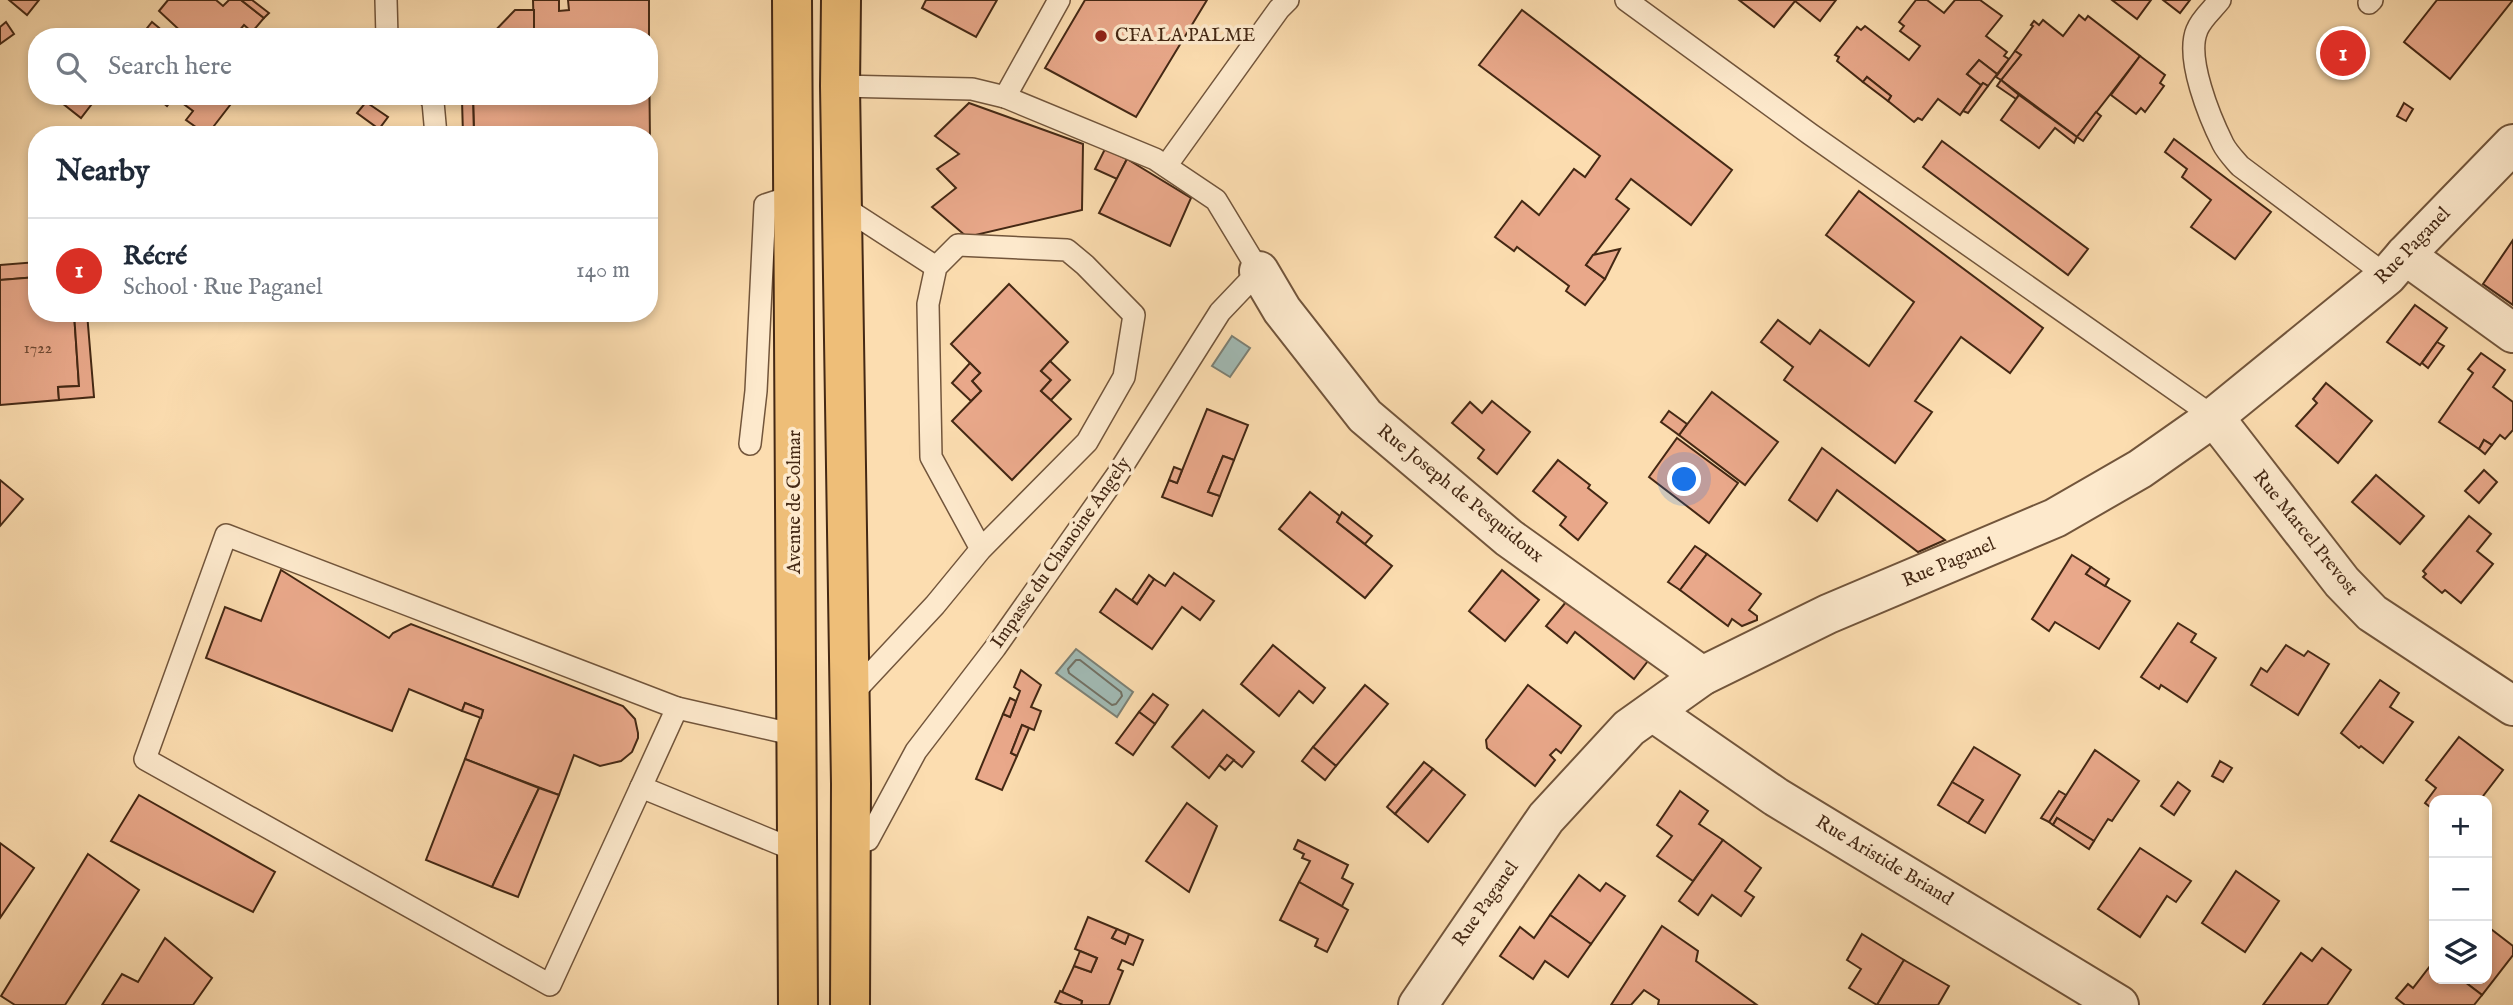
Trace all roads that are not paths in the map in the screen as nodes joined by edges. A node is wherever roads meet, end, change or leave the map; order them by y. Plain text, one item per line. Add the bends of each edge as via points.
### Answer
1 (386, 0) edge
2 (792, 0) edge
3 (841, 0) edge
4 (1059, 0) edge
5 (1288, 0) edge
6 (1626, 0) edge
7 (2220, 0) edge
8 (387, 28) edge
9 (840, 86) junction
10 (1005, 97) junction
11 (433, 105) edge
12 (435, 126) edge
13 (2513, 145) edge
14 (1166, 166) junction
15 (793, 196) junction
16 (842, 206) junction
17 (2396, 266) junction
18 (936, 267) junction
19 (1259, 271) junction
20 (2513, 333) edge
21 (2214, 417) junction
22 (750, 444) dead end
23 (981, 549) junction
24 (1702, 676) junction
25 (849, 696) junction
26 (2513, 706) edge
27 (677, 708) junction
28 (1653, 712) junction
29 (797, 732) junction
30 (641, 787) junction
31 (869, 840) dead end
32 (797, 851) junction
33 (2101, 1001) edge
34 (798, 1005) edge
35 (850, 1005) edge
36 (1418, 1005) edge

1 - 8 lane
2 - 15 main road, Avenue de Colmar
3 - 9 main road
4 - 10 lane
5 - 14 lane
6 - 21 lane
7 - 17 lane via 2197,29 2193,47 2210,116 2224,147 2240,166
9 - 10 lane via 972,89
9 - 16 main road
10 - 14 lane
11 - 12 lane
13 - 17 street, Rue Paganel
14 - 19 lane via 1216,200
15 - 22 lane via 765,205
15 - 29 main road, Avenue de Colmar
16 - 18 lane
16 - 25 main road
17 - 20 street
17 - 21 street, Rue Paganel
18 - 23 lane via 928,304 931,457
18 - 23 lane via 958,245 1067,250 1135,315 1124,377 1087,442
19 - 24 street, Rue Joseph de Pesquidoux via 1282,310 1365,416 1510,538
19 - 31 lane, Impasse du Chanoine Angely via 1220,312 1110,484 916,751
21 - 24 street, Rue Paganel via 2140,469 2055,518 1828,614
21 - 26 street, Rue Marcel Prevost via 2342,582 2372,613
23 - 25 lane
24 - 28 street, Rue Paganel
25 - 35 main road
27 - 29 lane
27 - 30 lane
27 - 30 lane via 226,535 145,759 550,985
28 - 33 street, Rue Aristide Briand via 1776,797
28 - 36 street, Rue Paganel via 1629,728 1546,818
29 - 32 main road, Avenue de Colmar
30 - 32 lane
32 - 34 main road, Avenue de Colmar

